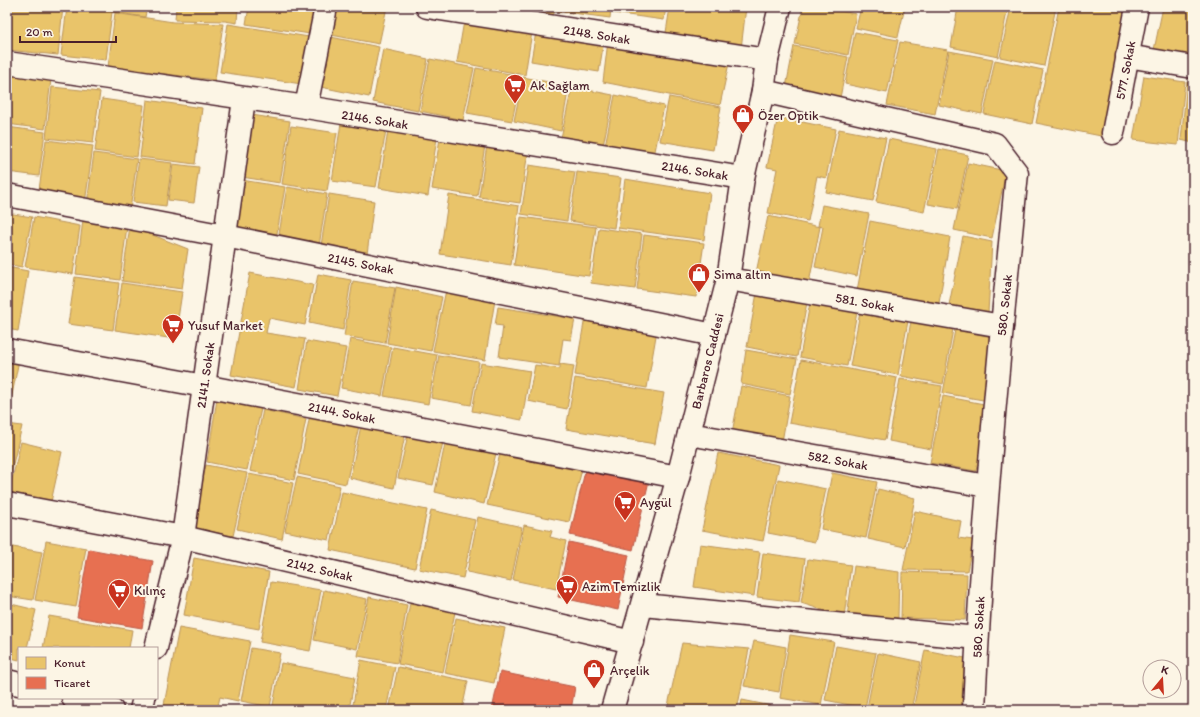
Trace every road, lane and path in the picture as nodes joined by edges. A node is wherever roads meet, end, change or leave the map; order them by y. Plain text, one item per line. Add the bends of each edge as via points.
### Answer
1 (326, 7) edge
2 (427, 7) edge
3 (780, 7) edge
4 (1137, 7) edge
5 (1127, 56) junction
6 (767, 60) junction
7 (7, 63) edge
8 (1193, 67) edge
9 (763, 91) junction
10 (244, 99) junction
11 (306, 107) junction
12 (1113, 133) dead end
13 (743, 178) junction
14 (7, 195) edge
15 (225, 236) junction
16 (728, 279) junction
17 (1002, 326) junction
18 (714, 335) junction
19 (7, 350) edge
20 (204, 386) junction
21 (688, 434) junction
22 (678, 477) junction
23 (987, 486) junction
24 (7, 504) edge
25 (183, 537) junction
26 (642, 605) junction
27 (977, 638) junction
28 (632, 642) junction
29 (156, 647) edge
30 (7, 681) edge
31 (18, 684) edge
32 (76, 699) edge
33 (144, 699) edge
34 (100, 708) edge
35 (141, 710) edge
36 (612, 710) edge
37 (974, 710) edge

1 - 11 street
2 - 6 street, 2148. Sokak
3 - 6 street, Barbaros Caddesi
4 - 5 street, 577. Sokak
5 - 8 street
5 - 12 street, 577. Sokak
6 - 9 street, Barbaros Caddesi
7 - 10 street, 2146. Sokak
9 - 13 street, Barbaros Caddesi
9 - 17 street, 580. Sokak via 995,144 1017,173
10 - 11 street, 2146. Sokak
10 - 15 street, 2141. Sokak
11 - 13 street, 2146. Sokak
13 - 16 street, Barbaros Caddesi
14 - 15 street, 2145. Sokak
15 - 18 street, 2145. Sokak
15 - 20 street, 2141. Sokak
16 - 17 street, 581. Sokak
16 - 18 street, Barbaros Caddesi
17 - 23 street, 580. Sokak
18 - 21 street, Barbaros Caddesi
19 - 20 street, 2144. Sokak
20 - 22 street, 2144. Sokak
20 - 25 street, 2141. Sokak
21 - 22 street, Barbaros Caddesi
21 - 23 street, 582. Sokak
22 - 26 street, Barbaros Caddesi
23 - 27 street, 580. Sokak
24 - 25 street, 2142. Sokak
25 - 28 street, 2142. Sokak
25 - 29 street, 2141. Sokak
26 - 27 street
26 - 28 street, Barbaros Caddesi
27 - 37 street, 580. Sokak
28 - 36 street, Barbaros Caddesi
30 - 31 street
32 - 34 street
33 - 35 street

